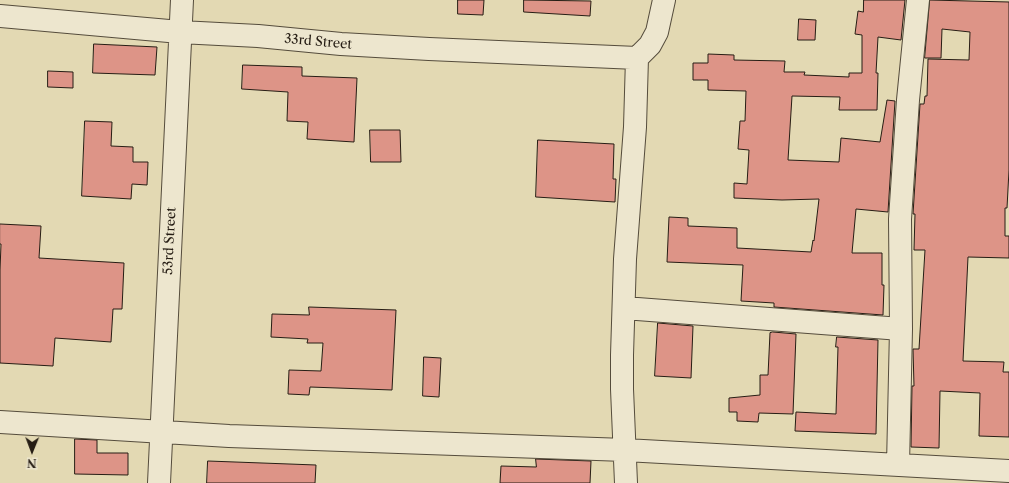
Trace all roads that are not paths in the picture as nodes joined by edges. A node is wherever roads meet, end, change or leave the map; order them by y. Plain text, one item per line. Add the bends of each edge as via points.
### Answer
1 (182, 0) edge
2 (664, 0) edge
3 (918, 0) edge
4 (0, 16) edge
5 (180, 32) junction
6 (637, 58) junction
7 (624, 308) junction
8 (901, 329) junction
9 (0, 422) edge
10 (161, 432) junction
11 (625, 450) junction
12 (898, 465) junction
13 (1009, 471) edge
14 (159, 483) edge
15 (626, 483) edge

1 - 5 street, 53rd Street
2 - 6 street via 656,32 650,44
3 - 8 street via 900,219
4 - 5 street, 33rd Street
5 - 6 street, 33rd Street via 341,44
5 - 10 street, 53rd Street
6 - 7 street
7 - 8 street
7 - 11 street via 622,389
8 - 12 street
9 - 10 street
10 - 11 street
10 - 14 street, 53rd Street
11 - 12 street
11 - 15 street
12 - 13 street

